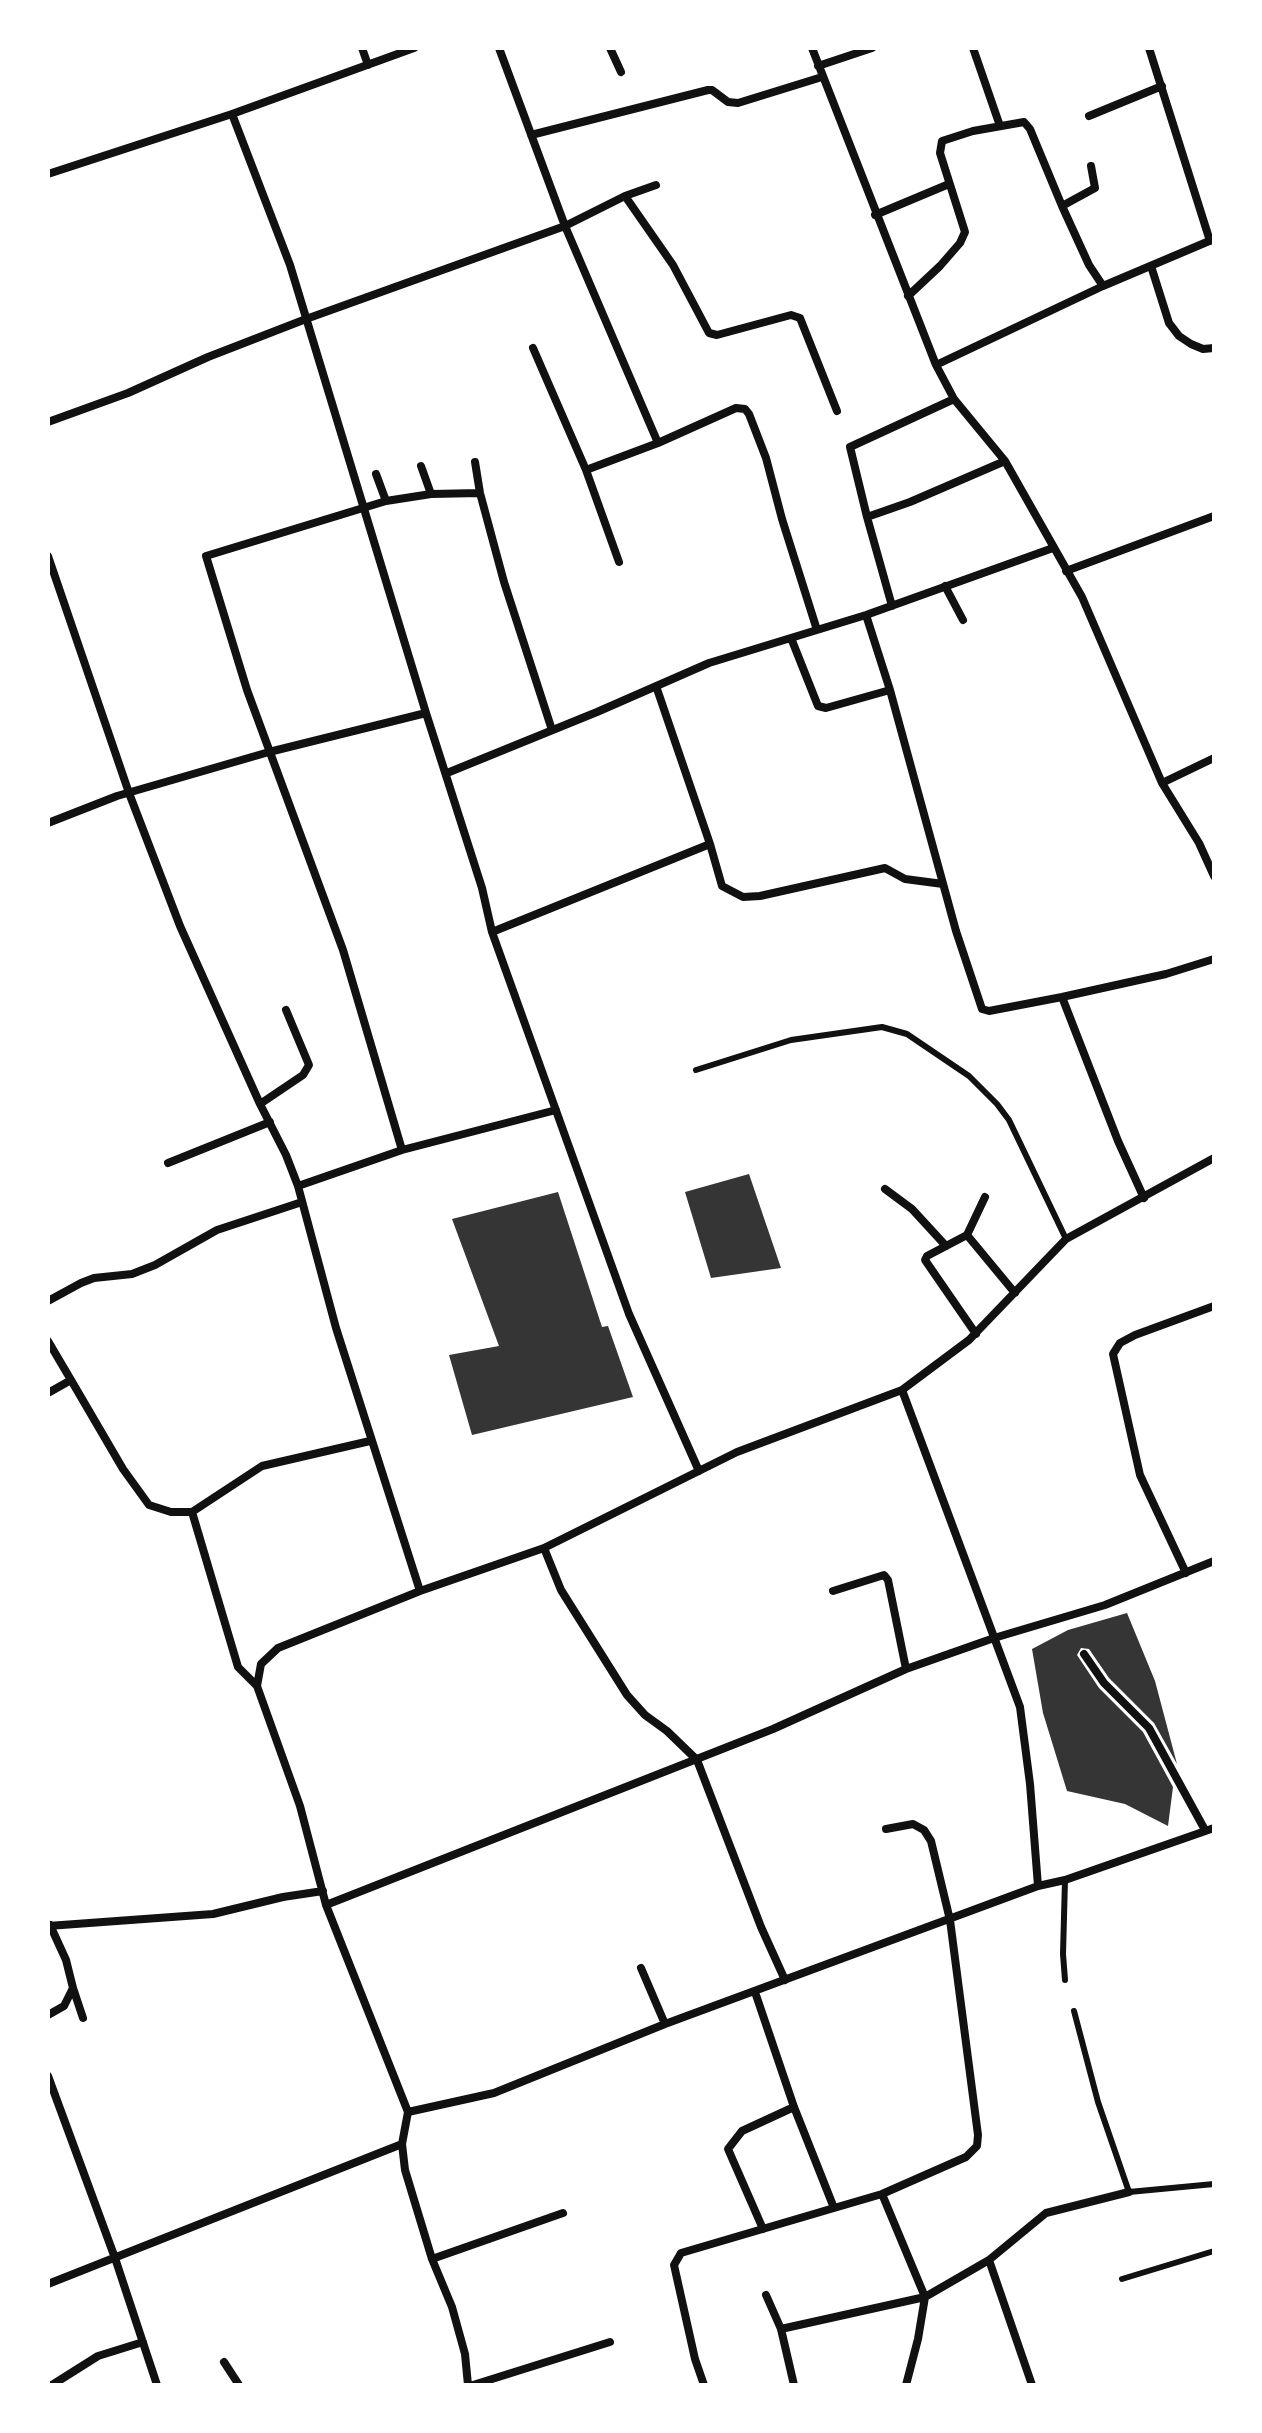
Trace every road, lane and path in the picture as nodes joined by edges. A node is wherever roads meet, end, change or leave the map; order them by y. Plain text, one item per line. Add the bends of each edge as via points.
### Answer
1 (362, 48) edge
2 (414, 48) edge
3 (499, 48) edge
4 (610, 48) edge
5 (812, 48) edge
6 (872, 48) edge
7 (973, 48) edge
8 (1149, 48) edge
9 (368, 65) junction
10 (818, 66) junction
11 (621, 72) dead end
12 (822, 77) junction
13 (1162, 86) junction
14 (232, 114) junction
15 (1089, 116) dead end
16 (1000, 126) junction
17 (531, 135) junction
18 (1091, 166) dead end
19 (48, 174) edge
20 (949, 184) junction
21 (656, 185) dead end
22 (625, 196) junction
23 (1062, 206) junction
24 (875, 215) junction
25 (565, 226) junction
26 (1212, 240) edge
27 (1151, 266) junction
28 (1103, 286) junction
29 (908, 296) junction
30 (306, 319) junction
31 (533, 348) dead end
32 (1214, 348) edge
33 (936, 365) junction
34 (954, 399) junction
35 (837, 411) dead end
36 (48, 422) edge
37 (658, 443) junction
38 (1005, 461) junction
39 (475, 462) dead end
40 (421, 466) dead end
41 (586, 470) junction
42 (376, 474) dead end
43 (480, 493) junction
44 (431, 494) junction
45 (386, 501) junction
46 (365, 507) junction
47 (1214, 516) edge
48 (867, 517) junction
49 (1053, 548) junction
50 (48, 556) edge
51 (619, 562) dead end
52 (1066, 571) junction
53 (945, 586) junction
54 (892, 606) junction
55 (866, 615) junction
56 (963, 620) dead end
57 (817, 630) junction
58 (791, 638) junction
59 (656, 686) junction
60 (890, 690) junction
61 (426, 713) junction
62 (552, 730) junction
63 (269, 752) junction
64 (1214, 758) edge
65 (447, 773) junction
66 (1162, 783) junction
67 (129, 793) junction
68 (48, 823) edge
69 (710, 844) junction
70 (1214, 876) edge
71 (943, 884) junction
72 (492, 932) junction
73 (1214, 959) edge
74 (1062, 997) junction
75 (286, 1010) dead end
76 (696, 1070) dead end
77 (260, 1104) junction
78 (556, 1110) junction
79 (270, 1122) junction
80 (402, 1150) junction
81 (1214, 1158) edge
82 (168, 1163) dead end
83 (298, 1186) junction
84 (885, 1189) dead end
85 (985, 1197) dead end
86 (1144, 1198) junction
87 (302, 1202) junction
88 (967, 1235) junction
89 (1066, 1239) junction
90 (946, 1246) junction
91 (1015, 1293) junction
92 (48, 1301) edge
93 (1214, 1306) edge
94 (976, 1334) junction
95 (48, 1341) edge
96 (71, 1380) junction
97 (902, 1390) junction
98 (48, 1393) edge
99 (370, 1441) junction
100 (699, 1471) junction
101 (192, 1512) junction
102 (544, 1548) junction
103 (1214, 1561) edge
104 (1186, 1573) junction
105 (420, 1591) junction
106 (833, 1591) dead end
107 (994, 1638) junction
108 (1084, 1654) dead end
109 (906, 1669) junction
110 (257, 1686) junction
111 (697, 1760) junction
112 (886, 1829) dead end
113 (1209, 1829) edge
114 (1065, 1880) junction
115 (1038, 1886) junction
116 (323, 1891) junction
117 (326, 1905) junction
118 (950, 1920) junction
119 (49, 1926) edge
120 (641, 1968) dead end
121 (785, 1980) junction
122 (1065, 1980) dead end
123 (73, 1988) junction
124 (755, 1992) junction
125 (1074, 2011) dead end
126 (48, 2015) edge
127 (83, 2018) dead end
128 (665, 2024) junction
129 (48, 2076) edge
130 (794, 2107) junction
131 (408, 2112) junction
132 (402, 2144) junction
133 (1214, 2184) edge
134 (1129, 2192) junction
135 (882, 2194) junction
136 (834, 2208) junction
137 (563, 2213) dead end
138 (763, 2229) junction
139 (1214, 2251) edge
140 (115, 2258) junction
141 (432, 2259) junction
142 (989, 2260) junction
143 (1122, 2279) dead end
144 (48, 2284) edge
145 (766, 2295) dead end
146 (925, 2297) junction
147 (781, 2329) junction
148 (143, 2342) junction
149 (610, 2342) dead end
150 (224, 2362) dead end
151 (52, 2385) edge
152 (157, 2385) edge
153 (239, 2385) edge
154 (471, 2385) edge
155 (704, 2385) edge
156 (794, 2385) edge
157 (906, 2385) edge
158 (1032, 2385) edge

1 - 9 street
2 - 9 street
3 - 17 street
4 - 11 street
5 - 10 street
6 - 10 street
7 - 16 street
8 - 13 street
9 - 14 street
10 - 12 street
12 - 17 street via 738,103 708,90
12 - 24 street
13 - 15 street
13 - 26 street
14 - 19 street
14 - 30 street
16 - 20 street via 941,143
16 - 23 street via 1028,126
17 - 25 street
18 - 23 street via 1095,188
20 - 24 street
20 - 29 street via 965,227 963,237
21 - 22 street
22 - 25 street
22 - 35 street via 673,265 709,333 791,315 800,318
23 - 28 street
24 - 29 street
25 - 30 street
25 - 37 street
26 - 27 street
27 - 28 street
27 - 32 street via 1169,323 1191,344
28 - 33 street
29 - 33 street
30 - 36 street
30 - 46 street
31 - 41 street
33 - 34 street
34 - 38 street
34 - 48 street via 850,447
37 - 41 street
37 - 57 street via 736,408 747,411
38 - 48 street
38 - 49 street
39 - 43 street
40 - 44 street
41 - 51 street
42 - 45 street
43 - 44 street
43 - 62 street
44 - 45 street
45 - 46 street
46 - 61 street
46 - 63 street via 206,556
47 - 52 street
48 - 54 street
49 - 52 street
49 - 53 street
50 - 67 street
52 - 66 street
53 - 54 street
53 - 56 street
54 - 55 street
55 - 57 street
55 - 60 street
57 - 58 street
58 - 59 street
58 - 60 street via 818,706
59 - 62 street
59 - 69 street
60 - 71 street
61 - 63 street
61 - 65 street
62 - 65 street
63 - 67 street
63 - 80 street via 343,950
64 - 66 street
65 - 72 street
66 - 70 street
67 - 68 street
67 - 77 street via 180,926
69 - 71 street via 722,886 743,897 885,868 905,879
69 - 72 street
71 - 74 street via 982,1009
72 - 78 street
73 - 74 street
74 - 86 street
75 - 77 street via 309,1065 303,1075
76 - 89 lane via 791,1040 882,1027 907,1034 969,1076 997,1104
77 - 79 street
78 - 80 street
78 - 100 street via 629,1314
79 - 82 street
79 - 83 street
80 - 83 street
81 - 86 street
83 - 87 street
84 - 90 street
85 - 88 street
86 - 89 street
87 - 92 street via 217,1230 132,1274 94,1278
87 - 99 street
88 - 90 street
88 - 91 street
89 - 91 street
90 - 94 street via 927,1256 925,1263
91 - 94 street
93 - 104 street via 1135,1335 1113,1354 1140,1475
94 - 97 street
95 - 96 street
96 - 98 street
96 - 101 street via 149,1505
97 - 100 street via 770,1438
97 - 107 street
99 - 101 street via 262,1466
99 - 105 street
100 - 102 street
101 - 110 street via 238,1667
102 - 105 street
102 - 111 street via 561,1590 627,1695
103 - 104 street
104 - 107 street via 1105,1605
105 - 110 street via 271,1652 261,1664
106 - 109 street via 884,1575
107 - 109 street
107 - 115 street via 1020,1707
108 - 113 street via 1104,1683 1149,1728
109 - 111 street
110 - 116 street
111 - 117 street
111 - 121 street
112 - 118 street via 913,1824 924,1830
113 - 114 street
114 - 115 street
114 - 122 lane
115 - 118 street
116 - 117 street
116 - 119 street via 213,1914
117 - 131 street
118 - 121 street
118 - 135 street via 977,2146 966,2157
119 - 123 street
120 - 128 street
121 - 124 street
123 - 126 street via 64,2006
123 - 127 street
124 - 128 street
124 - 130 street
125 - 134 lane
128 - 131 street via 494,2093
129 - 140 street
130 - 136 street
130 - 138 street via 742,2131 728,2149
131 - 132 street
132 - 140 street
132 - 141 street
133 - 134 lane
134 - 142 street via 1046,2213
135 - 136 street
135 - 146 street
136 - 138 street
137 - 141 street
138 - 155 street via 681,2253 674,2265
139 - 143 lane
140 - 144 street
140 - 148 street
141 - 154 street via 452,2307
142 - 146 street
142 - 158 street
145 - 147 street
146 - 147 street
146 - 157 street
147 - 156 street
148 - 151 street via 98,2356
148 - 152 street
149 - 154 street
150 - 153 street

